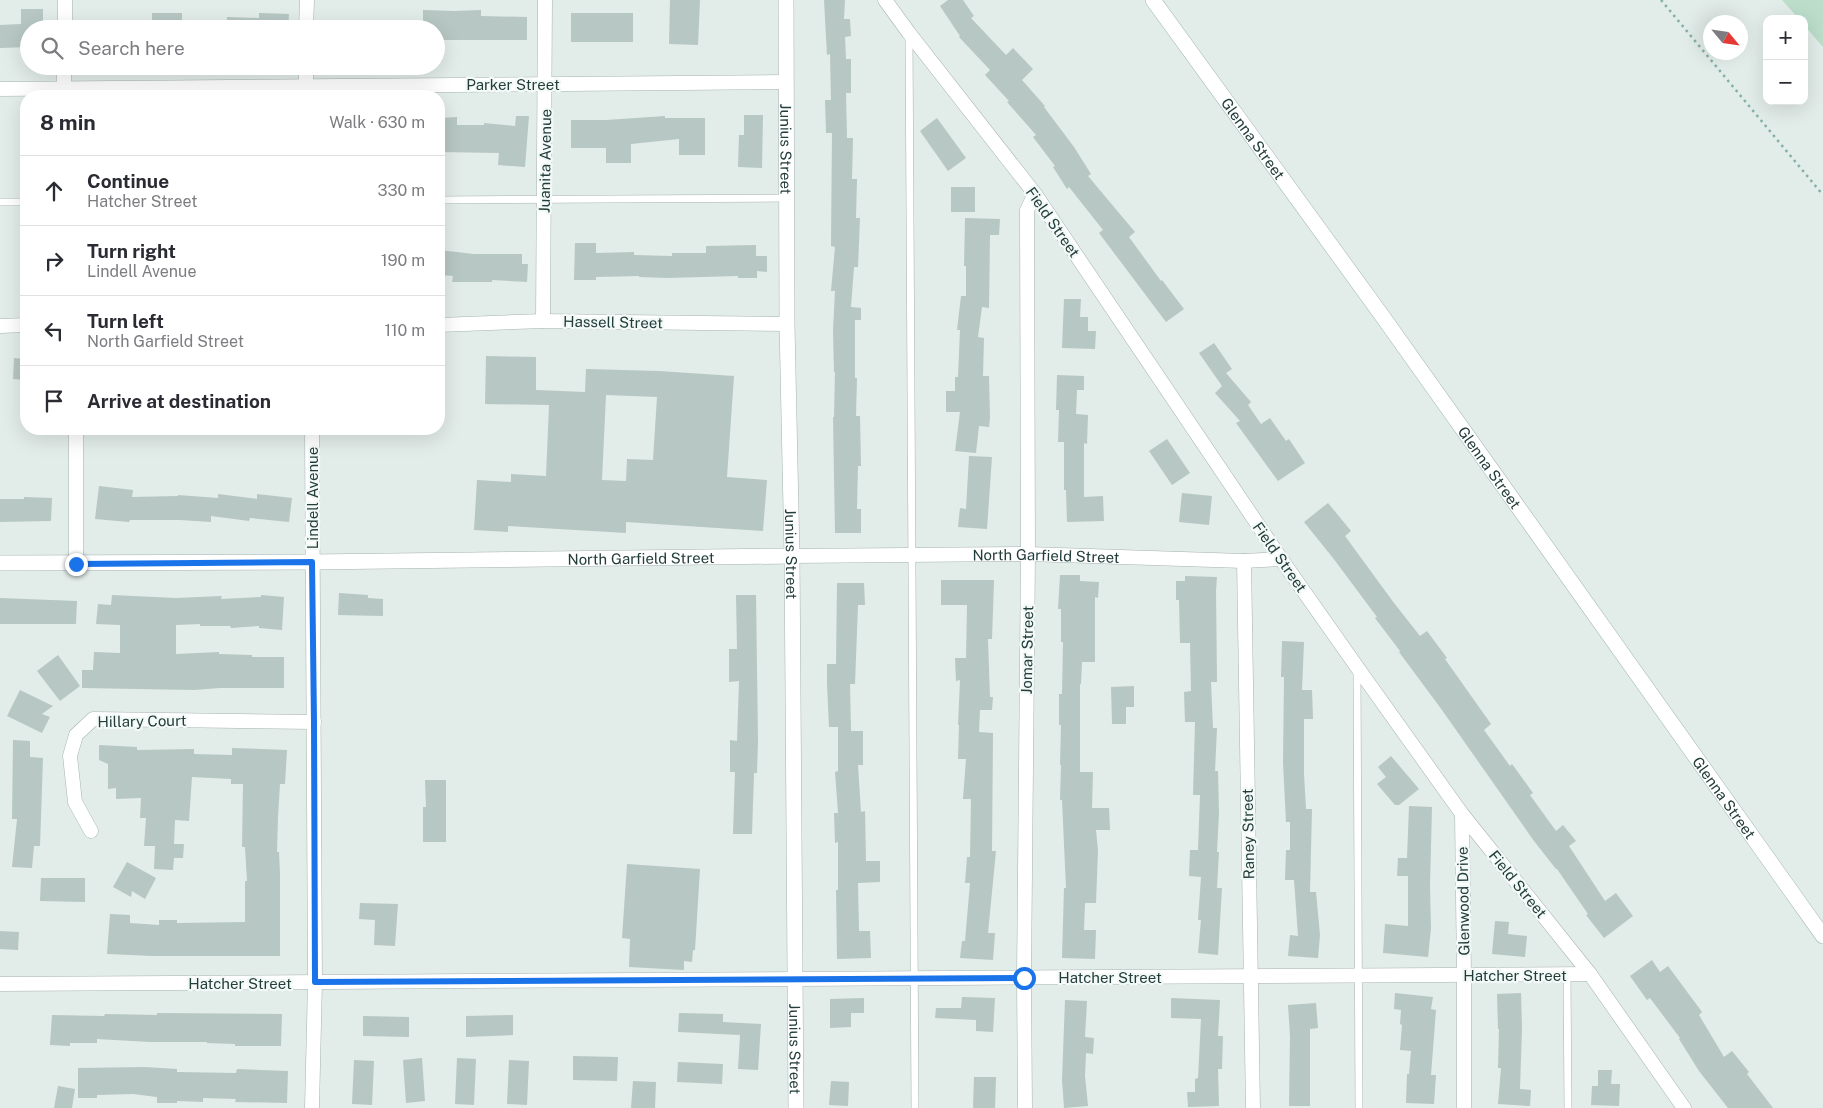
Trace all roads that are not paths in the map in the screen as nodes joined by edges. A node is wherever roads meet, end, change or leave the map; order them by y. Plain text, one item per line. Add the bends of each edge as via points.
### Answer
1 (65, 0) edge
2 (307, 0) edge
3 (545, 0) edge
4 (786, 0) edge
5 (885, 0) edge
6 (1153, 0) edge
7 (65, 20) edge
8 (306, 20) edge
9 (909, 33) junction
10 (64, 75) edge
11 (306, 75) edge
12 (786, 82) junction
13 (546, 84) junction
14 (0, 89) edge
15 (20, 90) edge
16 (64, 90) edge
17 (306, 90) edge
18 (340, 90) edge
19 (1035, 194) junction
20 (786, 198) junction
21 (445, 200) edge
22 (545, 200) junction
23 (0, 202) edge
24 (20, 202) edge
25 (543, 321) junction
26 (787, 324) junction
27 (20, 325) edge
28 (445, 325) edge
29 (0, 326) edge
30 (76, 435) edge
31 (312, 435) edge
32 (1028, 554) junction
33 (912, 555) junction
34 (792, 556) junction
35 (1244, 560) junction
36 (1281, 560) junction
37 (312, 562) junction
38 (0, 563) edge
39 (76, 564) junction
40 (1357, 667) junction
41 (314, 722) junction
42 (1462, 814) junction
43 (91, 830) dead end
44 (1823, 936) edge
45 (1567, 974) junction
46 (1590, 974) junction
47 (1464, 975) junction
48 (1250, 976) junction
49 (1358, 976) junction
50 (1024, 978) junction
51 (914, 979) junction
52 (796, 980) junction
53 (315, 982) junction
54 (0, 984) edge
55 (1682, 1106) edge
56 (312, 1108) edge
57 (796, 1108) edge
58 (914, 1108) edge
59 (1025, 1108) edge
60 (1253, 1108) edge
61 (1359, 1108) edge
62 (1464, 1108) edge
63 (1568, 1108) edge

1 - 7 street
2 - 8 street
3 - 13 street, Juanita Avenue
4 - 12 street, Junius Street
5 - 9 street, Field Street
6 - 44 street, Glenna Street via 1389,325
9 - 19 street, Field Street
9 - 33 lane
10 - 16 street
11 - 17 street
12 - 13 street, Parker Street
12 - 20 street, Junius Street
13 - 18 street, Parker Street
13 - 22 street, Juanita Avenue
14 - 15 street, Parker Street
19 - 32 street, Jomar Street via 1028,210
19 - 36 street, Field Street
20 - 22 lane
20 - 26 street, Junius Street
21 - 22 lane
22 - 25 street, Juanita Avenue
23 - 24 lane
25 - 26 street, Hassell Street
25 - 28 street, Hassell Street
26 - 34 street, Junius Street
27 - 29 street
30 - 39 street
31 - 37 street, Lindell Avenue
32 - 33 street, North Garfield Street
32 - 35 street, North Garfield Street
32 - 50 street, Jomar Street
33 - 34 street, North Garfield Street
33 - 51 lane
34 - 37 street, North Garfield Street
34 - 52 street, Junius Street
35 - 36 street, North Garfield Street
35 - 48 street, Raney Street
36 - 40 street, Field Street
37 - 39 street, North Garfield Street
37 - 41 street, Lindell Avenue
38 - 39 street, North Garfield Street
40 - 42 street, Field Street
40 - 49 lane
41 - 43 street, Hillary Court via 94,719 76,735 70,756 75,802
41 - 53 street, Lindell Avenue
42 - 46 street, Field Street
42 - 47 street, Glenwood Drive
45 - 46 street, Hatcher Street
45 - 47 street, Hatcher Street
45 - 63 lane
46 - 55 street, Field Street
47 - 49 street, Hatcher Street
47 - 62 street, Glenwood Drive
48 - 49 street, Hatcher Street
48 - 50 street, Hatcher Street
48 - 60 street, Raney Street
49 - 61 lane
50 - 51 street, Hatcher Street
50 - 59 street, Jomar Street
51 - 52 street, Hatcher Street
51 - 58 lane
52 - 53 street, Hatcher Street
52 - 57 street, Junius Street
53 - 54 street, Hatcher Street
53 - 56 street, Lindell Avenue

